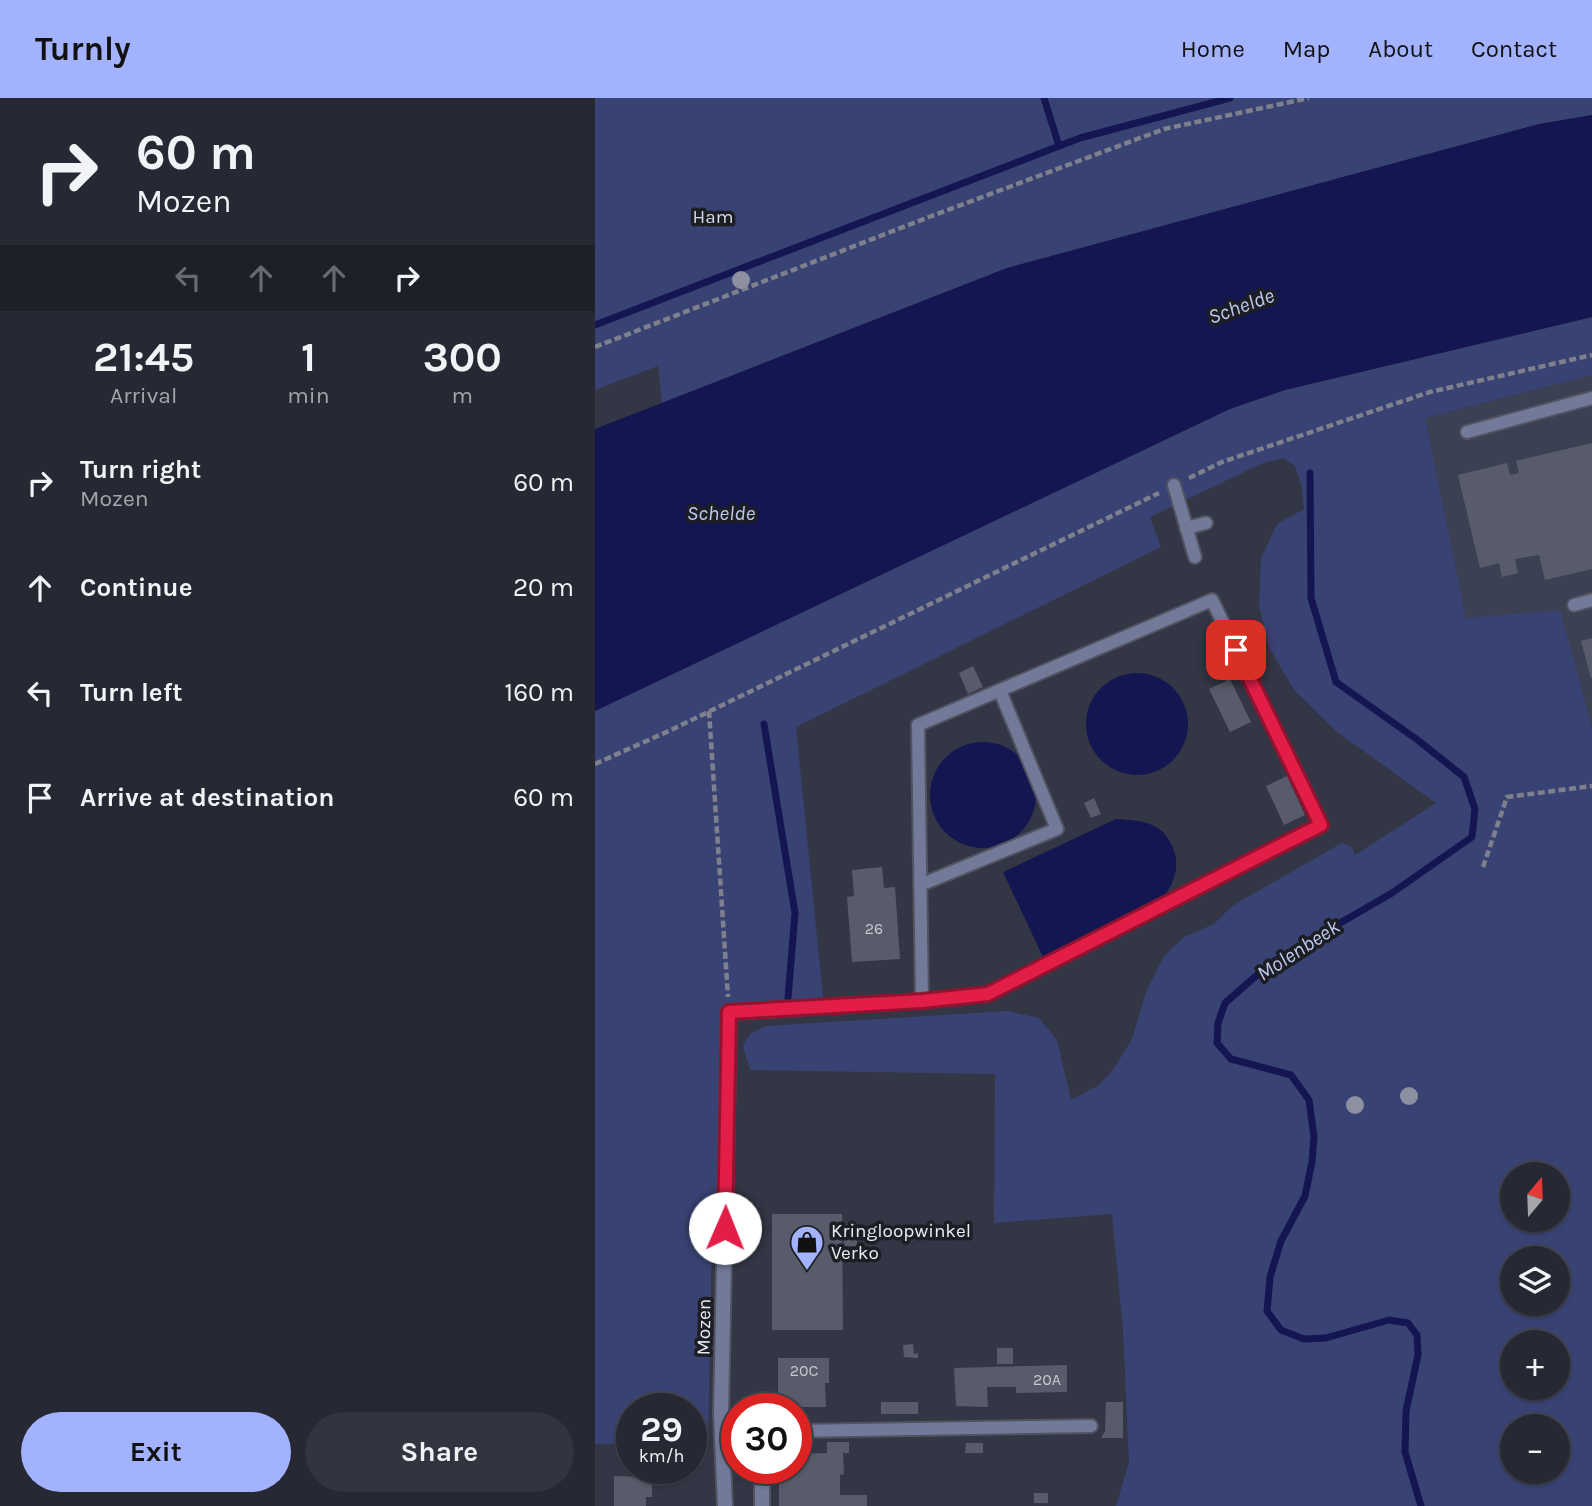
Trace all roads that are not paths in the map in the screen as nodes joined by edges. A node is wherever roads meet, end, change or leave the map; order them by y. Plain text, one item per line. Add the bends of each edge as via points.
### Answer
1 (1592, 398) edge
2 (1467, 432) dead end
3 (1174, 485) road end
4 (1206, 523) dead end
5 (1186, 528) junction
6 (1195, 557) dead end
7 (1592, 600) edge
8 (1574, 605) dead end
9 (1000, 691) junction
10 (920, 885) junction
11 (922, 1001) junction
12 (803, 1008) joint
13 (729, 1393) edge
14 (1091, 1426) dead end
15 (812, 1431) edge
16 (726, 1484) edge
17 (762, 1484) edge
18 (725, 1506) edge
19 (762, 1506) edge

1 - 2 lane
3 - 5 lane
4 - 5 lane
5 - 6 lane
7 - 8 lane
9 - 10 lane via 918,725
9 - 10 lane via 1057,829
9 - 11 lane via 1212,600 1321,825 988,994
10 - 11 lane
11 - 12 lane
12 - 13 street, Mozen via 729,1012
14 - 15 lane
16 - 18 street, Mozen
17 - 19 street

